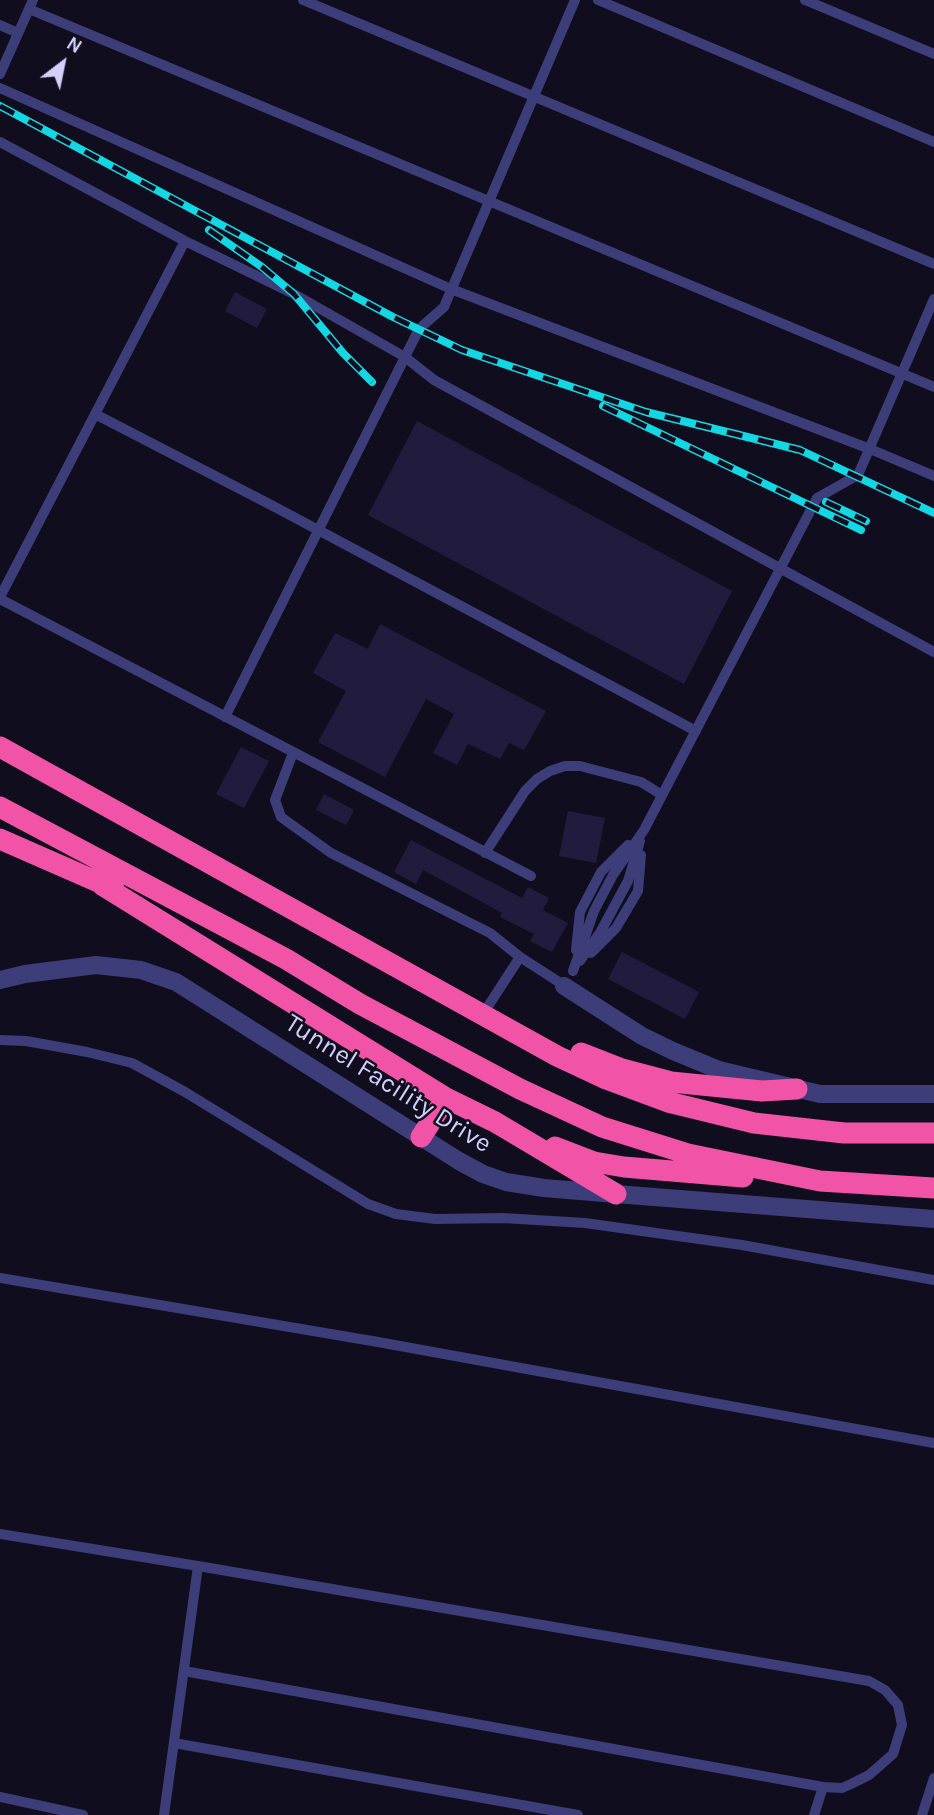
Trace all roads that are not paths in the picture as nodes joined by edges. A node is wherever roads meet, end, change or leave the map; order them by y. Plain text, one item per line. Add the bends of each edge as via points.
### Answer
1 (303, 0) edge
2 (575, 0) edge
3 (598, 0) edge
4 (805, 0) edge
5 (31, 5) edge
6 (0, 25) edge
7 (18, 33) junction
8 (934, 54) edge
9 (0, 74) edge
10 (0, 88) edge
11 (533, 97) junction
12 (0, 142) edge
13 (934, 142) edge
14 (488, 202) junction
15 (185, 241) junction
16 (934, 264) edge
17 (451, 289) junction
18 (934, 299) edge
19 (405, 358) junction
20 (902, 373) junction
21 (934, 387) edge
22 (95, 414) junction
23 (870, 449) junction
24 (934, 476) edge
25 (319, 530) junction
26 (781, 570) junction
27 (0, 598) edge
28 (934, 652) edge
29 (225, 717) junction
30 (696, 731) junction
31 (0, 747) edge
32 (293, 753) junction
33 (662, 795) junction
34 (0, 807) edge
35 (643, 830) junction
36 (0, 839) edge
37 (485, 853) junction
38 (531, 876) dead end
39 (102, 884) junction
40 (520, 957) junction
41 (569, 979) junction
42 (0, 980) edge
43 (360, 1003) junction
44 (483, 1014) junction
45 (0, 1040) edge
46 (797, 1089) junction
47 (934, 1094) edge
48 (446, 1098) junction
49 (495, 1122) junction
50 (934, 1133) edge
51 (421, 1137) junction
52 (820, 1181) junction
53 (934, 1188) edge
54 (615, 1194) junction
55 (934, 1219) edge
56 (0, 1278) edge
57 (934, 1280) edge
58 (934, 1443) edge
59 (0, 1534) edge
60 (198, 1566) junction
61 (184, 1671) junction
62 (174, 1743) junction
63 (934, 1778) edge
64 (823, 1787) junction
65 (0, 1797) edge
66 (83, 1815) edge
67 (164, 1815) edge
68 (578, 1815) edge
69 (814, 1815) edge
70 (922, 1815) edge

1 - 11 lane
2 - 11 lane
3 - 13 lane
4 - 8 lane
5 - 7 lane
5 - 14 lane
6 - 7 lane
7 - 9 lane
10 - 17 lane
11 - 14 lane
11 - 16 lane
12 - 15 lane
14 - 17 lane
14 - 20 lane
15 - 19 lane via 294,294
15 - 22 lane
17 - 19 lane via 444,307 419,329
17 - 23 lane
18 - 20 lane
19 - 25 lane
19 - 26 lane via 434,380
20 - 21 lane
20 - 23 lane
22 - 25 lane
22 - 27 lane
23 - 24 lane
23 - 26 lane via 858,475 817,498
25 - 29 lane
25 - 30 lane
26 - 28 lane
26 - 30 lane
27 - 29 lane
29 - 32 lane
30 - 33 lane
31 - 44 highway
32 - 37 lane
32 - 40 lane via 275,800 281,817 331,853 490,933
33 - 35 lane
33 - 37 lane via 641,782 580,765 557,768 524,791
34 - 43 highway
35 - 41 lane via 594,911
35 - 41 lane via 628,881
36 - 39 highway
37 - 38 lane
39 - 43 highway
39 - 48 highway
40 - 41 lane
40 - 44 lane
41 - 46 street via 604,1014 673,1051 719,1070
42 - 51 street, Tunnel Facility Drive via 96,965 141,970 176,982
43 - 52 highway via 602,1127 688,1154
44 - 46 highway via 512,1019 601,1062 671,1082 762,1091
44 - 50 highway via 581,1068 696,1110 814,1131
45 - 57 lane via 132,1063 368,1204 396,1214 585,1223 742,1245
46 - 47 street via 820,1094
48 - 49 highway
48 - 51 highway
49 - 52 highway via 609,1165
49 - 54 highway
51 - 54 street, Tunnel Facility Drive via 472,1168 506,1182
52 - 53 highway
54 - 55 street, Tunnel Facility Drive
56 - 58 lane
59 - 60 lane
60 - 61 lane
60 - 64 lane via 869,1681 898,1705 902,1725 893,1754 851,1784
61 - 62 lane
61 - 64 lane
62 - 67 lane
62 - 68 lane
63 - 70 lane
64 - 69 lane
65 - 66 lane

